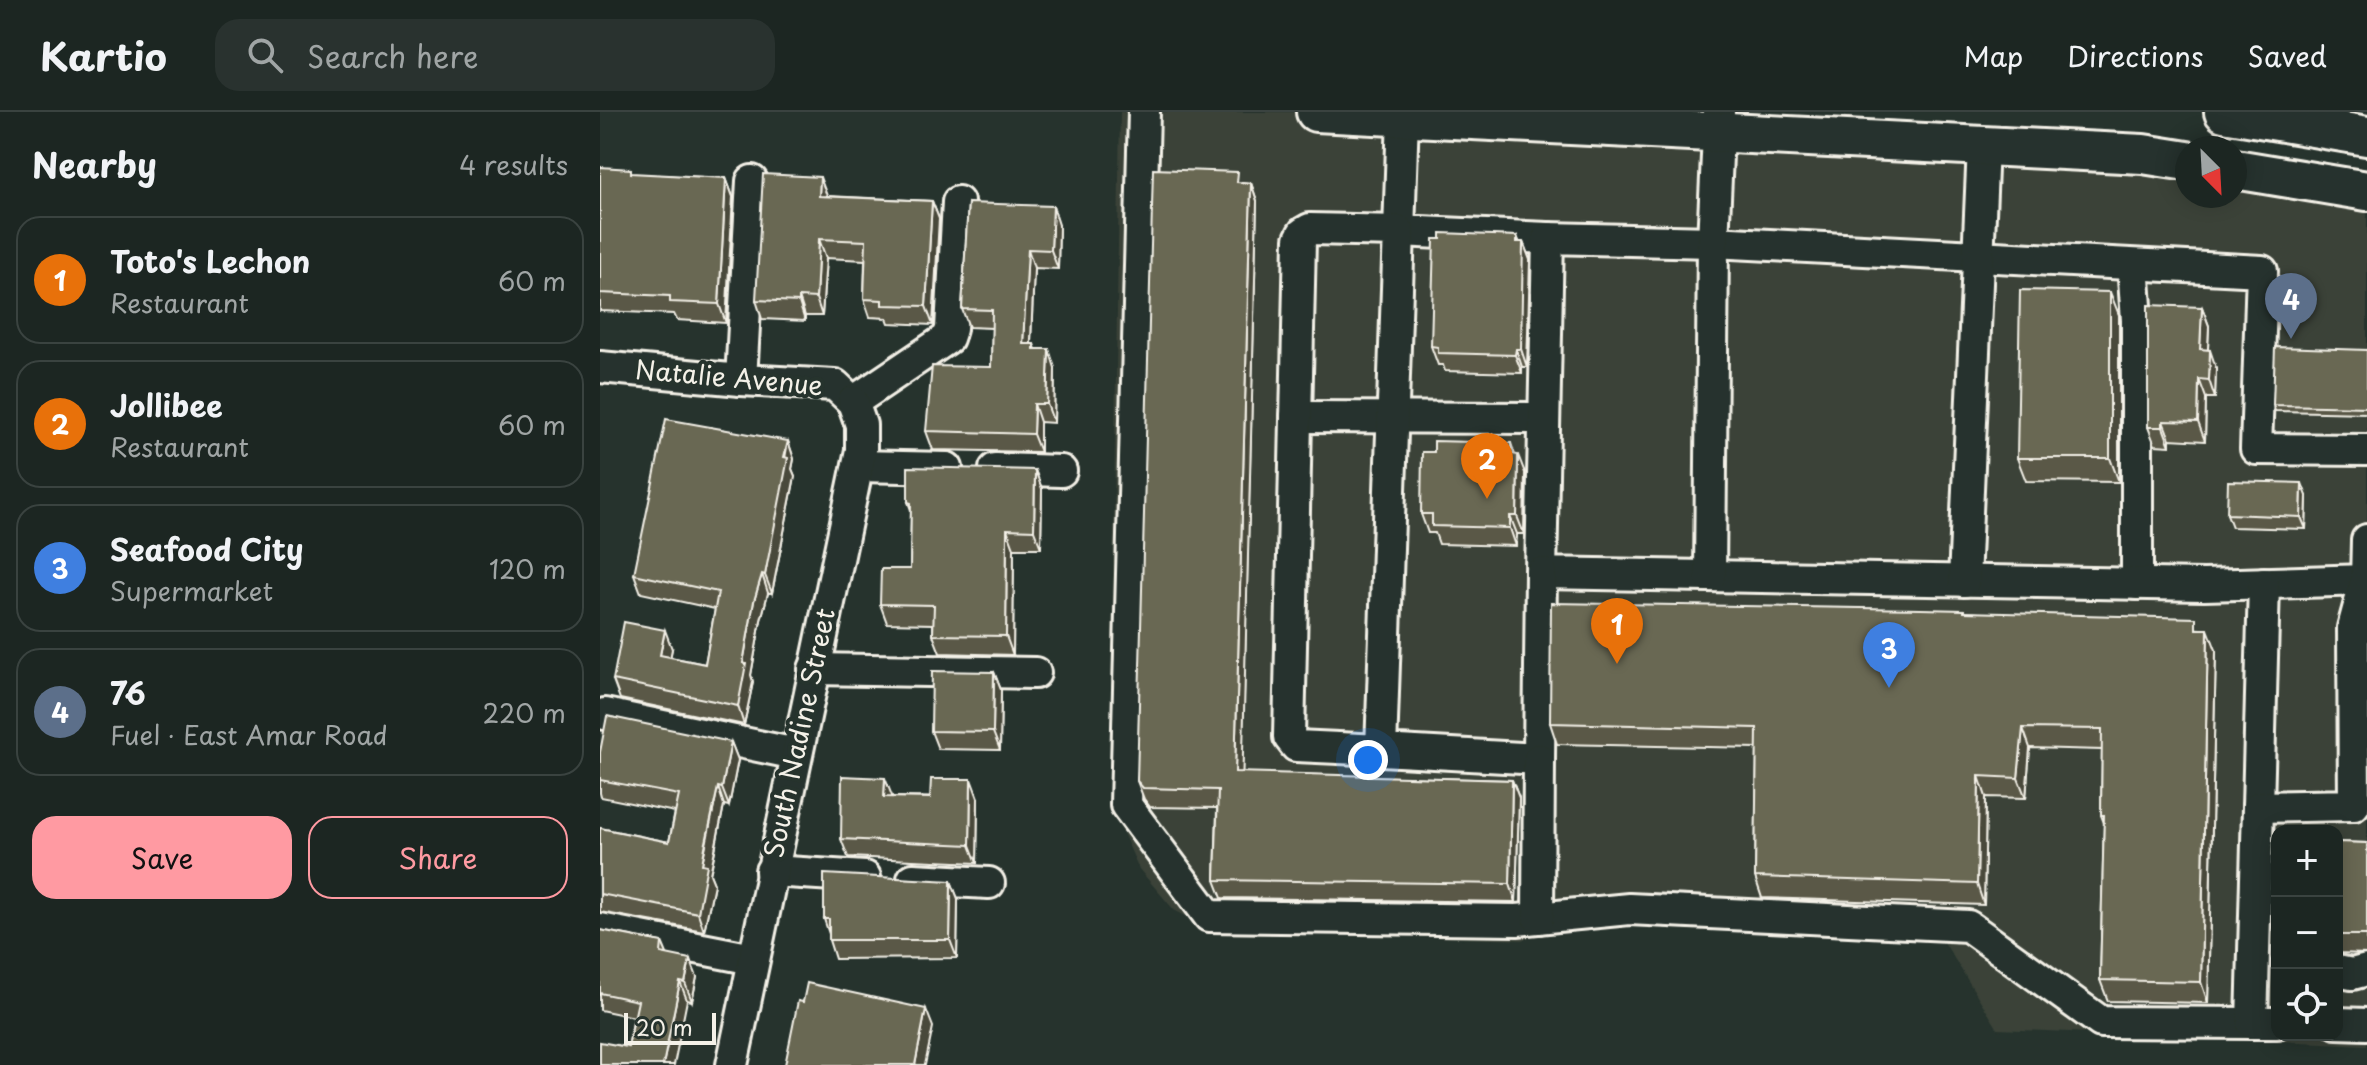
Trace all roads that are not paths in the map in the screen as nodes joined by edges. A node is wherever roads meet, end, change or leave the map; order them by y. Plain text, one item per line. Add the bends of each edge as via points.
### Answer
1 (1144, 112) edge
2 (1316, 112) edge
3 (2224, 112) edge
4 (1403, 116) junction
5 (1718, 122) edge
6 (2367, 136) edge
7 (1983, 146) junction
8 (2175, 159) edge
9 (2247, 171) edge
10 (752, 181) dead end
11 (2367, 191) edge
12 (958, 202) dead end
13 (1399, 231) junction
14 (1548, 238) junction
15 (1713, 242) junction
16 (1976, 258) junction
17 (2133, 265) junction
18 (600, 367) edge
19 (741, 380) junction
20 (853, 402) junction
21 (1296, 417) junction
22 (1393, 417) junction
23 (1544, 418) junction
24 (2367, 450) edge
25 (858, 466) junction
26 (1061, 471) dead end
27 (2367, 540) edge
28 (1541, 573) junction
29 (1710, 576) junction
30 (2367, 580) edge
31 (1964, 581) junction
32 (2264, 583) junction
33 (2137, 584) junction
34 (814, 669) junction
35 (1035, 673) dead end
36 (605, 714) edge
37 (1381, 750) junction
38 (796, 754) junction
39 (1539, 759) junction
40 (2258, 807) junction
41 (2360, 808) edge
42 (771, 871) junction
43 (989, 883) dead end
44 (1527, 919) junction
45 (600, 929) edge
46 (2266, 947) edge
47 (753, 959) junction
48 (2367, 970) edge
49 (2343, 972) edge
50 (2264, 1023) edge
51 (2343, 1023) edge
52 (2367, 1024) edge
53 (732, 1065) edge

1 - 44 street via 1126,805 1209,916
2 - 4 main road
3 - 6 main road
4 - 5 main road
4 - 13 street
5 - 7 main road
5 - 15 street
7 - 8 main road
7 - 16 street
9 - 11 main road
10 - 19 street
12 - 20 street via 948,338
13 - 14 street
13 - 21 street via 1303,233
13 - 22 street
14 - 15 street
14 - 23 street
15 - 16 street
15 - 29 street
16 - 17 street
16 - 31 street
17 - 24 street via 2262,271 2256,449
17 - 33 street
18 - 19 street, Natalie Avenue
19 - 20 street, Natalie Avenue via 835,385
20 - 25 street, South Nadine Street via 861,425
21 - 22 street
21 - 37 street via 1289,737 1296,746
22 - 23 street
22 - 37 street
23 - 28 street
25 - 26 street
25 - 34 street, South Nadine Street
27 - 30 street
28 - 29 street
28 - 39 street
29 - 31 street
30 - 32 street
30 - 41 street via 2353,628
31 - 33 street
32 - 33 street
32 - 40 street
34 - 35 street
34 - 38 street, South Nadine Street
36 - 38 street
37 - 39 street
38 - 42 street, South Nadine Street
39 - 44 street
40 - 41 street
40 - 46 street
42 - 43 street
42 - 47 street, South Nadine Street
44 - 50 street via 1629,909 1968,926 2101,1022
45 - 47 street
46 - 50 street
47 - 53 street, South Nadine Street
48 - 49 street
51 - 52 street

